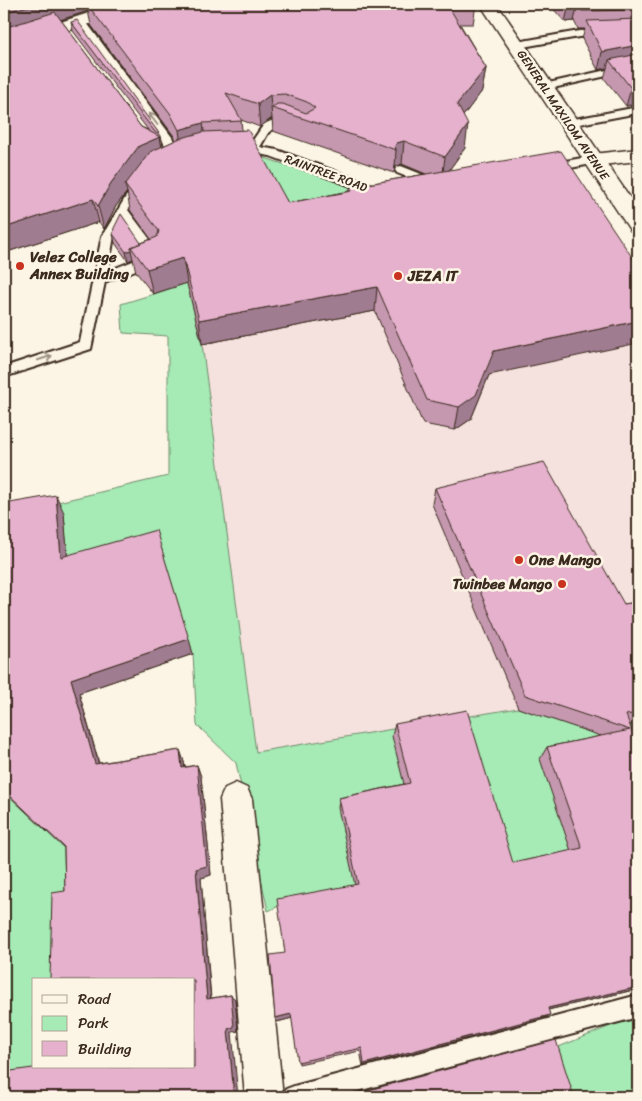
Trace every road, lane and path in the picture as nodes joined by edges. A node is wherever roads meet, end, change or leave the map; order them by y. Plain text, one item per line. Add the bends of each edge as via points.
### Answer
1 (134, 4) edge
2 (489, 4) edge
3 (80, 21) junction
4 (638, 32) edge
5 (516, 44) junction
6 (4, 46) edge
7 (638, 66) edge
8 (627, 74) joint
9 (544, 87) junction
10 (638, 110) edge
11 (569, 123) junction
12 (307, 131) edge
13 (157, 149) edge
14 (224, 150) edge
15 (253, 150) junction
16 (638, 155) edge
17 (192, 156) edge
18 (177, 160) junction
19 (593, 160) junction
20 (163, 167) edge
21 (401, 170) dead end
22 (538, 170) edge
23 (149, 173) edge
24 (389, 193) edge
25 (419, 193) edge
26 (122, 210) junction
27 (638, 225) edge
28 (99, 279) junction
29 (4, 372) edge
30 (236, 799) dead end
31 (638, 1006) edge
32 (264, 1097) edge
33 (294, 1097) edge

1 - 3 main road
2 - 5 main road, GENERAL MAXILOM AVENUE
3 - 6 main road via 65,31
18 -> 3 lane via 168,139
4 - 5 lane via 579,34
5 - 9 main road, GENERAL MAXILOM AVENUE
7 - 8 lane
8 - 9 lane
9 - 11 main road, GENERAL MAXILOM AVENUE
10 - 11 lane
11 - 19 main road, GENERAL MAXILOM AVENUE
12 - 15 lane via 285,121 275,122 266,126
13 - 18 lane
14 - 15 lane, RAINTREE ROAD
15 - 24 lane, RAINTREE ROAD via 273,153 375,191
16 - 19 main road
17 - 18 lane
18 - 20 lane
19 - 22 lane
19 - 27 main road, GENERAL MAXILOM AVENUE
21 - 25 lane via 446,188
23 - 26 lane
26 - 28 lane via 108,236
26 - 28 lane via 156,257
29 -> 28 lane via 86,345
30 - 32 main road
31 - 33 lane

